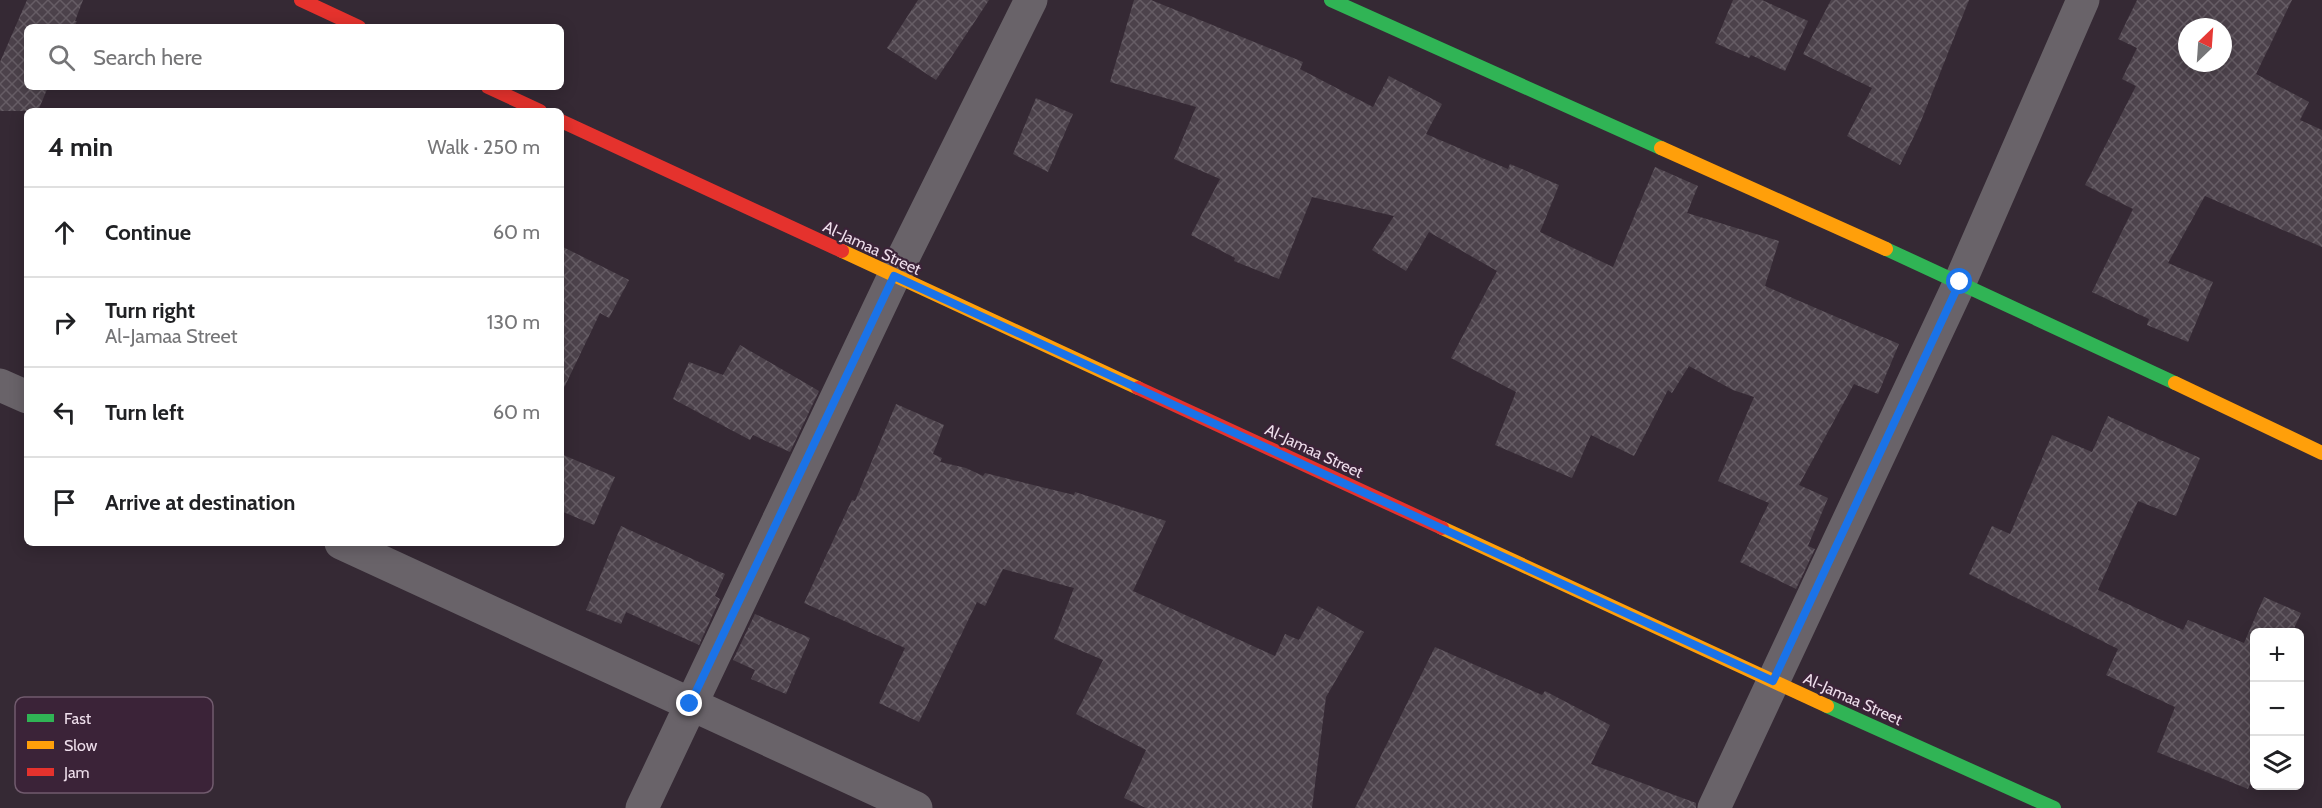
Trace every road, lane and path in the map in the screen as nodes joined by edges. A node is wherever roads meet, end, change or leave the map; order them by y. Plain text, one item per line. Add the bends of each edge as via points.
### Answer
1 (301, 0) edge
2 (1031, 0) edge
3 (1331, 0) edge
4 (2083, 0) edge
5 (353, 24) edge
6 (494, 90) edge
7 (534, 108) edge
8 (564, 122) edge
9 (894, 276) junction
10 (1960, 282) junction
11 (0, 385) edge
12 (24, 396) edge
13 (2322, 453) edge
14 (348, 546) edge
15 (1773, 681) junction
16 (690, 704) junction
17 (642, 808) edge
18 (916, 808) edge
19 (1714, 808) edge
20 (2054, 808) edge

1 - 5 street
2 - 9 street
3 - 10 street
4 - 10 street
6 - 7 street
8 - 9 street, Al-Jamaa Street
9 - 15 street, Al-Jamaa Street
9 - 16 street
10 - 13 street
10 - 15 street
11 - 12 street
14 - 16 street
15 - 19 street
15 - 20 street, Al-Jamaa Street
16 - 17 street
16 - 18 street

